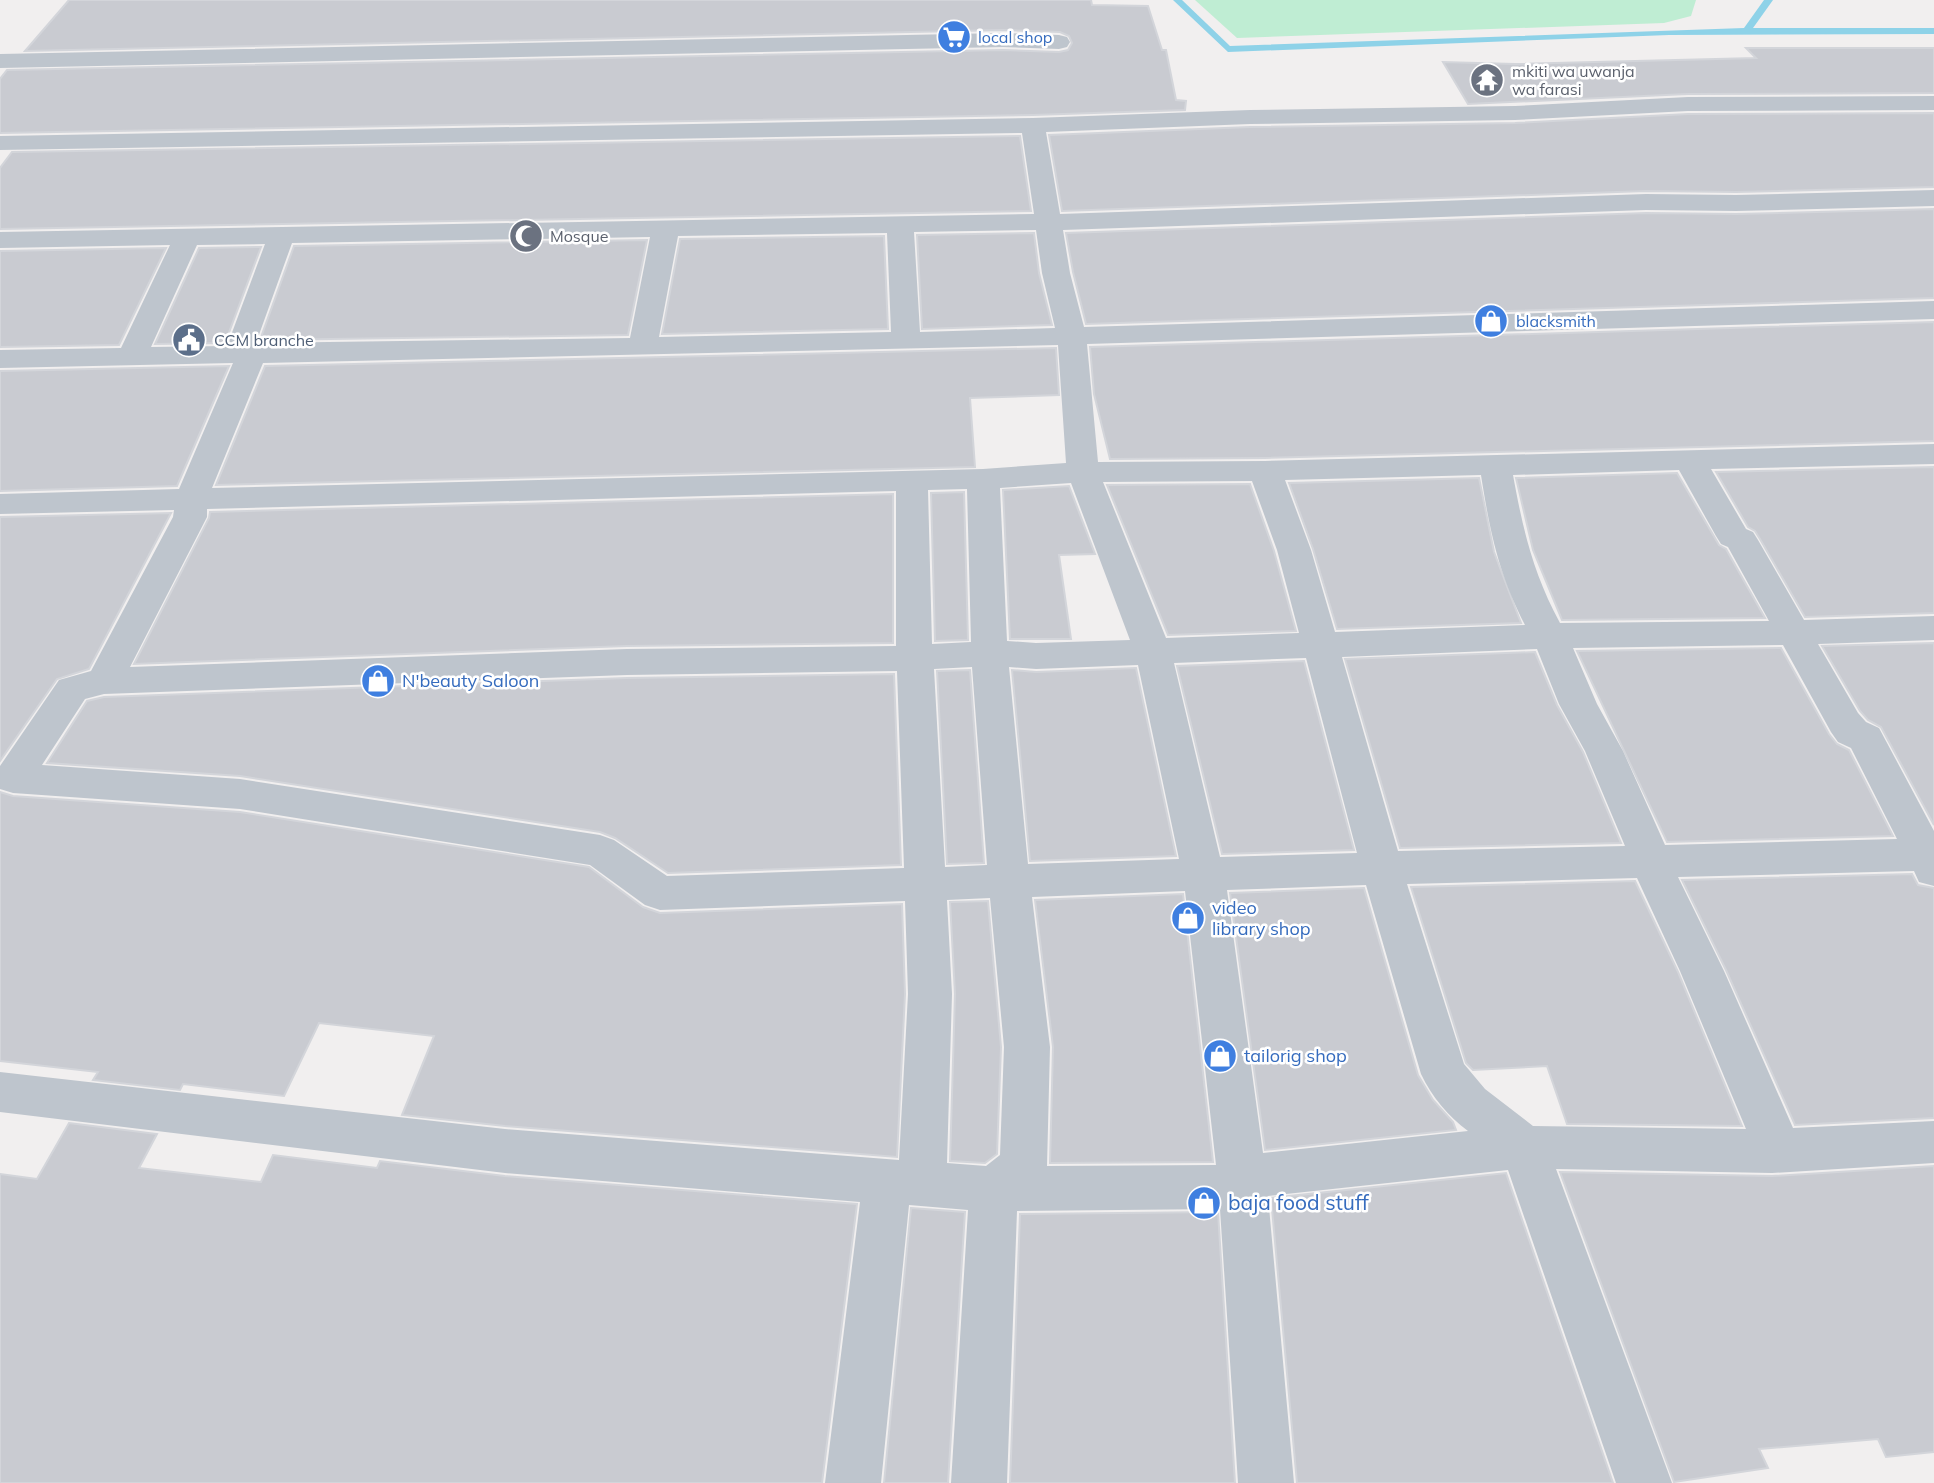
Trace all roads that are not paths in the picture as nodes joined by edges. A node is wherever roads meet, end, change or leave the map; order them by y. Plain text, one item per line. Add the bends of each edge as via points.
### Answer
1 (1059, 42) dead end
2 (0, 61) edge
3 (1934, 103) edge
4 (1033, 125) junction
5 (0, 143) edge
6 (1934, 198) edge
7 (1048, 222) junction
8 (900, 223) junction
9 (666, 228) junction
10 (281, 236) junction
11 (187, 237) junction
12 (0, 240) edge
13 (1934, 310) edge
14 (1072, 337) junction
15 (906, 341) junction
16 (643, 347) junction
17 (251, 356) junction
18 (131, 357) junction
19 (0, 359) edge
20 (1934, 454) edge
21 (1689, 459) junction
22 (1495, 465) junction
23 (1265, 471) junction
24 (1083, 472) junction
25 (912, 479) junction
26 (984, 479) junction
27 (192, 498) junction
28 (0, 503) edge
29 (1934, 628) edge
30 (1796, 633) junction
31 (1548, 636) junction
32 (1322, 645) junction
33 (1153, 651) junction
34 (991, 653) junction
35 (915, 658) junction
36 (104, 681) junction
37 (6, 779) edge
38 (1931, 860) edge
39 (1653, 861) junction
40 (1383, 868) junction
41 (1204, 876) junction
42 (1010, 882) junction
43 (924, 883) junction
44 (0, 1092) edge
45 (1934, 1142) edge
46 (1524, 1147) junction
47 (1772, 1151) junction
48 (1242, 1177) junction
49 (904, 1182) junction
50 (994, 1189) junction
51 (853, 1483) edge
52 (979, 1483) edge
53 (1266, 1483) edge
54 (1644, 1483) edge

1 - 2 street
3 - 4 street via 1688,104
4 - 5 street
4 - 7 street
6 - 7 street via 1646,202
7 - 8 street
7 - 14 street
8 - 9 street
8 - 15 street
9 - 10 street
9 - 16 street
10 - 11 street
10 - 17 street via 241,344
11 - 12 street
11 - 18 street
13 - 14 street
14 - 15 street
14 - 24 street
15 - 16 street
16 - 17 street
17 - 18 street
17 - 27 street
18 - 19 street
20 - 21 street
21 - 22 street
21 - 30 street
22 - 23 street
22 - 31 street via 1509,544
23 - 24 street
23 - 32 street
24 - 26 street
24 - 33 street
25 - 26 street
25 - 27 street
25 - 35 street
26 - 34 street
27 - 28 street
27 - 36 street via 190,517
29 - 30 street
30 - 31 street
30 - 38 street via 1844,722 1865,738
31 - 32 street
31 - 39 street
32 - 33 street
32 - 40 street
33 - 34 street via 1037,656
33 - 41 street
34 - 35 street
34 - 42 street
35 - 36 street via 627,662
35 - 43 street
36 - 37 street via 72,689
37 - 43 street via 240,794 600,850 660,893
38 - 39 street
39 - 40 street
39 - 47 street via 1771,1132
40 - 41 street
40 - 46 street via 1444,1074 1468,1104
41 - 42 street
41 - 48 street
42 - 43 street
42 - 50 street via 1025,1025 1023,1166
43 - 49 street via 930,994
44 - 49 street via 505,1151
45 - 47 street
46 - 47 street
46 - 48 street
46 - 54 street
48 - 50 street via 1214,1188
48 - 53 street
49 - 50 street
49 - 51 street
50 - 52 street

